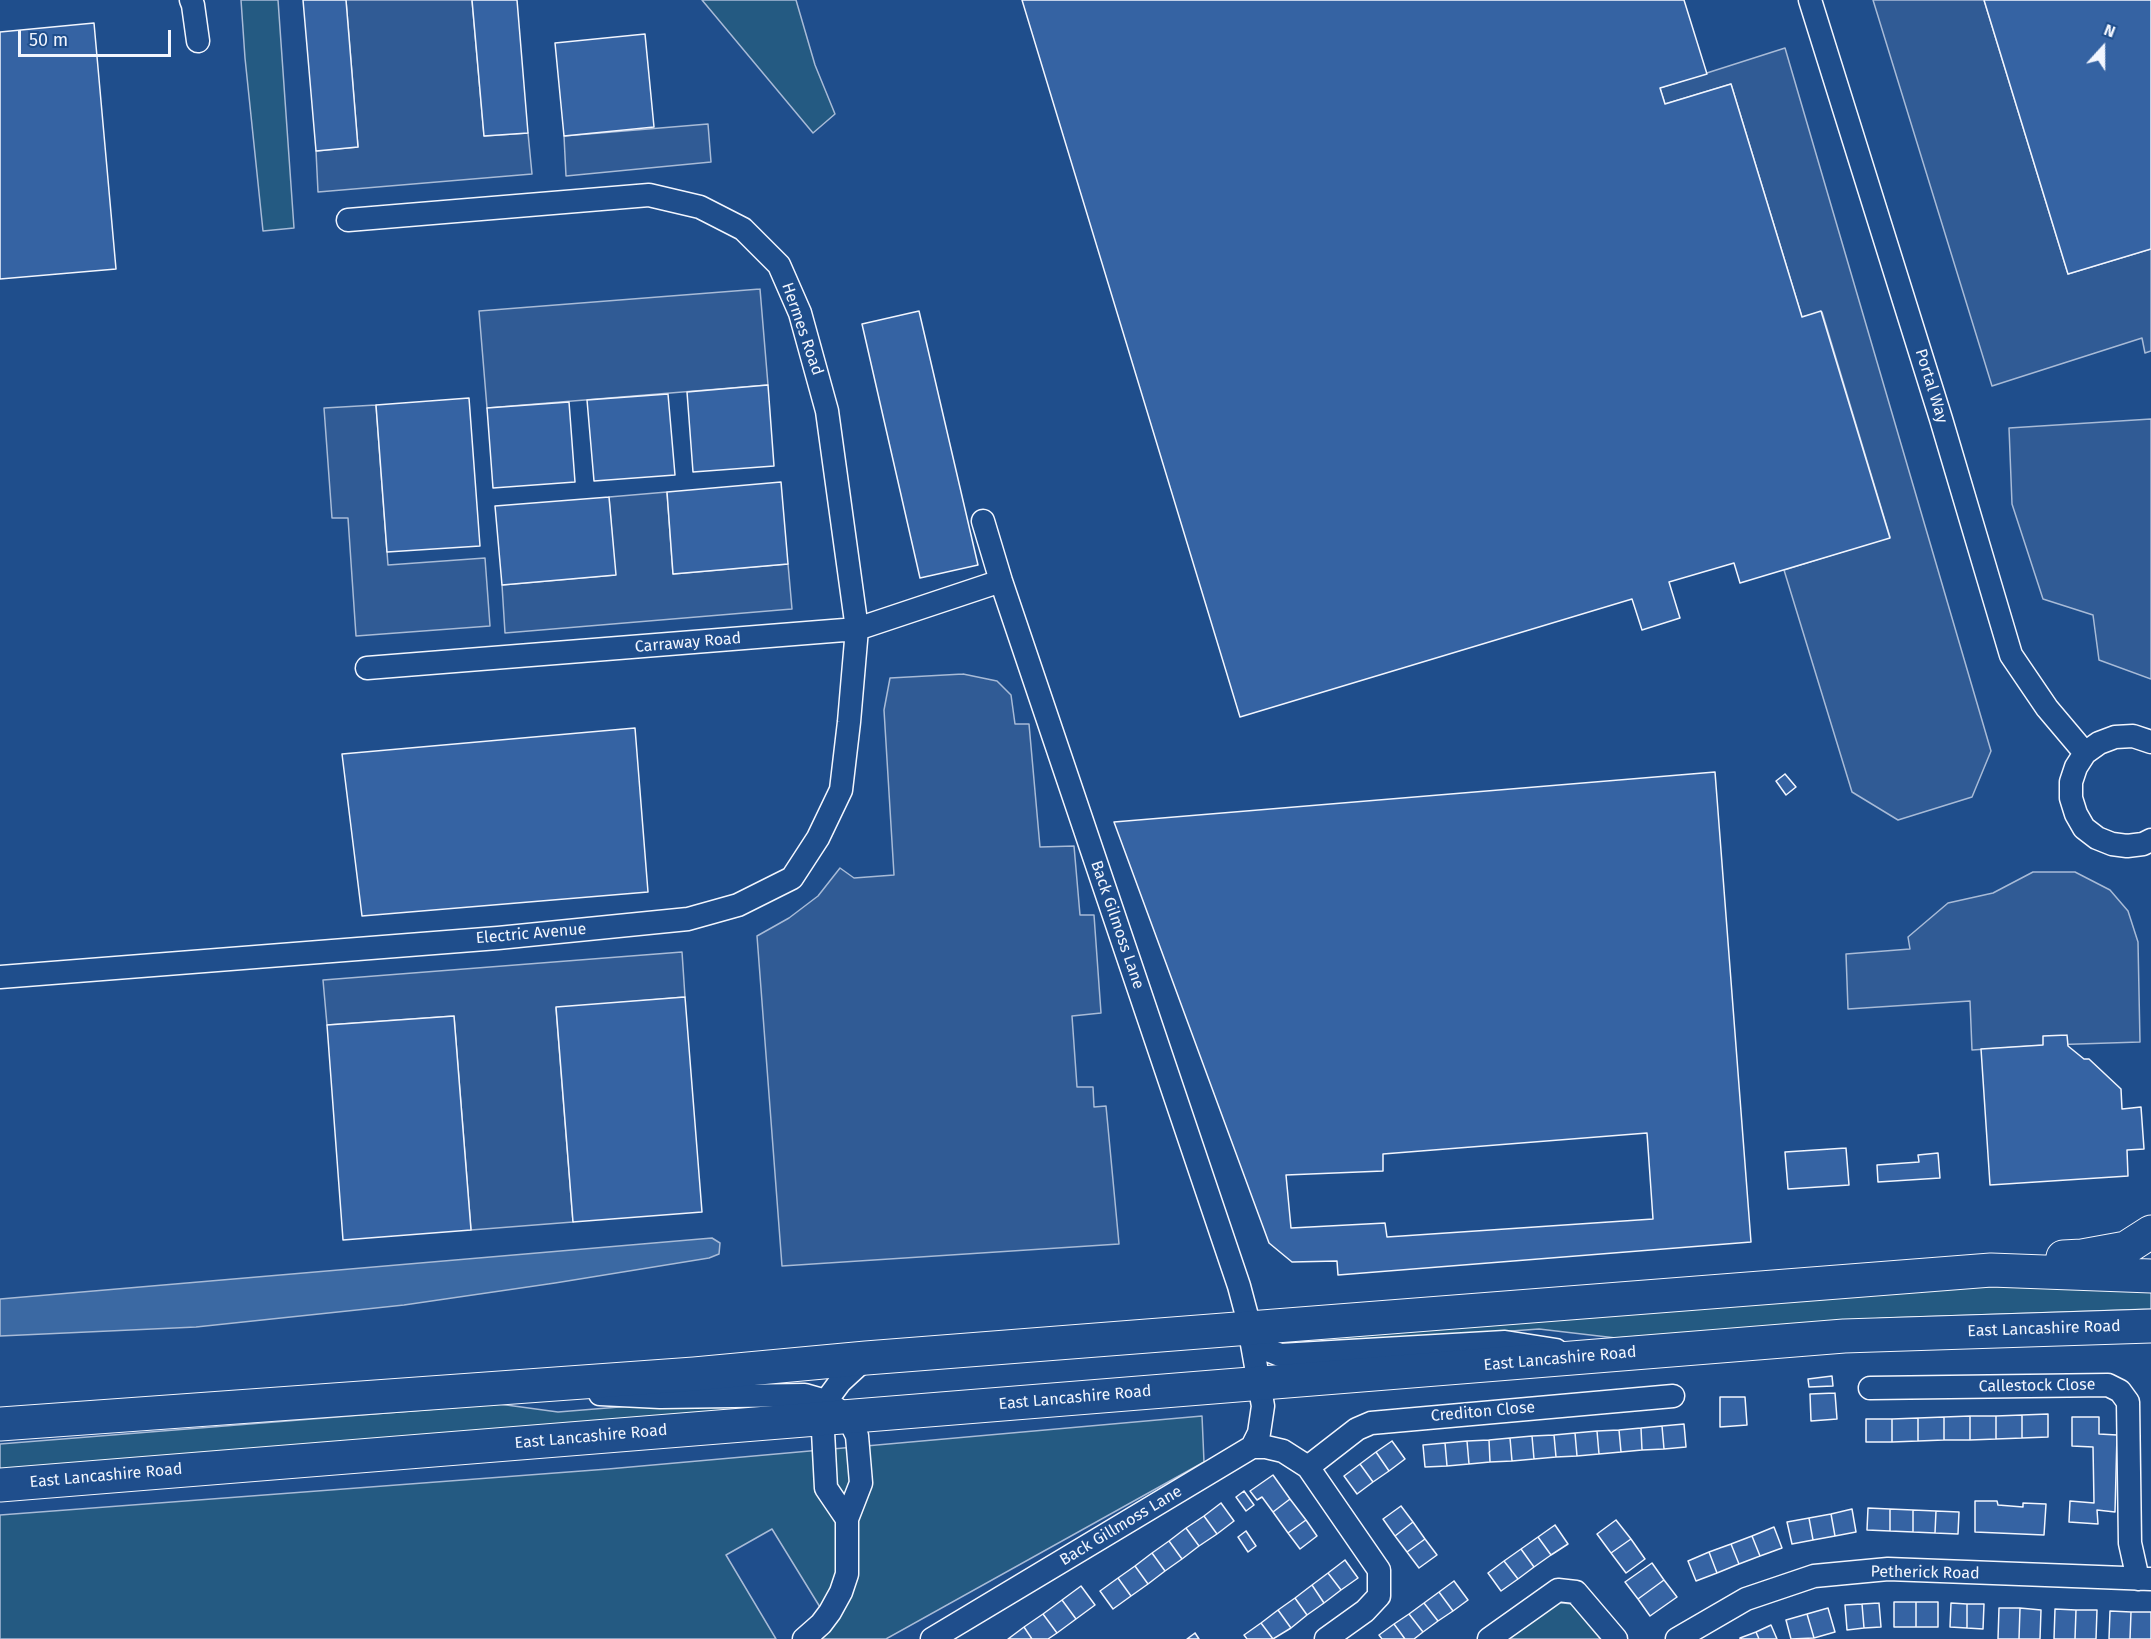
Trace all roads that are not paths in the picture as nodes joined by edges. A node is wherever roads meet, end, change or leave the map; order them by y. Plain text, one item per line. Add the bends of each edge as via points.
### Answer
1 (191, 0) edge
2 (1810, 0) edge
3 (198, 41) dead end
4 (348, 220) dead end
5 (983, 521) dead end
6 (1001, 581) junction
7 (857, 629) junction
8 (367, 668) dead end
9 (2151, 742) edge
10 (2085, 753) junction
11 (2148, 849) edge
12 (0, 977) edge
13 (2151, 1232) edge
14 (1991, 1270) junction
15 (2151, 1276) edge
16 (1250, 1329) junction
17 (2143, 1332) edge
18 (1596, 1356) junction
19 (866, 1358) junction
20 (1260, 1383) junction
21 (497, 1388) junction
22 (1870, 1388) dead end
23 (1673, 1396) dead end
24 (832, 1412) junction
25 (0, 1424) edge
26 (1252, 1448) junction
27 (1308, 1467) junction
28 (0, 1485) edge
29 (847, 1519) junction
30 (2145, 1579) edge
31 (1335, 1636) edge
32 (1684, 1637) edge
33 (804, 1639) edge
34 (932, 1639) edge
35 (1489, 1639) edge
36 (1616, 1639) edge

1 - 3 street
2 - 10 street, Portal Way via 2012,655 2047,708
4 - 7 street, Hermes Road via 649,195 700,207 743,229 779,265 806,335 827,411
5 - 6 street, Back Gilmoss Lane
6 - 7 street, Carraway Road
6 - 16 street, Back Gilmoss Lane via 1217,1217
7 - 8 street, Carraway Road
7 - 12 street, Electric Avenue via 841,790 818,838 792,878 738,905 688,919 498,938
9 - 10 street via 2133,736 2115,737
10 - 11 street via 2071,782 2071,798 2084,828 2112,844
13 - 14 highway via 2126,1248 2082,1256 2027,1258
14 - 15 highway
14 - 16 highway
16 - 18 street via 1256,1342 1280,1355 1505,1342
16 - 19 highway
16 - 20 street, Back Gilmoss Lane
17 - 18 highway, East Lancashire Road via 1844,1336
18 - 20 highway, East Lancashire Road
19 - 21 highway
19 - 24 street via 850,1371
20 - 24 highway, East Lancashire Road
20 - 26 street via 1262,1417
21 - 24 street via 660,1397 812,1395
21 - 25 highway
22 - 30 street, Callestock Close via 2108,1385 2120,1391 2128,1402 2130,1543
23 - 27 street, Crediton Close via 1371,1423 1357,1429
24 - 28 highway, East Lancashire Road
24 - 29 street via 826,1488
24 - 29 street via 857,1436 861,1484
26 - 27 street via 1283,1451
26 - 34 street, Back Gillmoss Lane
27 - 31 street via 1379,1570 1379,1596
29 - 33 street via 847,1574 841,1592 821,1624
30 - 32 street, Petherick Road via 1888,1569 1814,1576 1746,1599
35 - 36 street via 1558,1590 1576,1592

